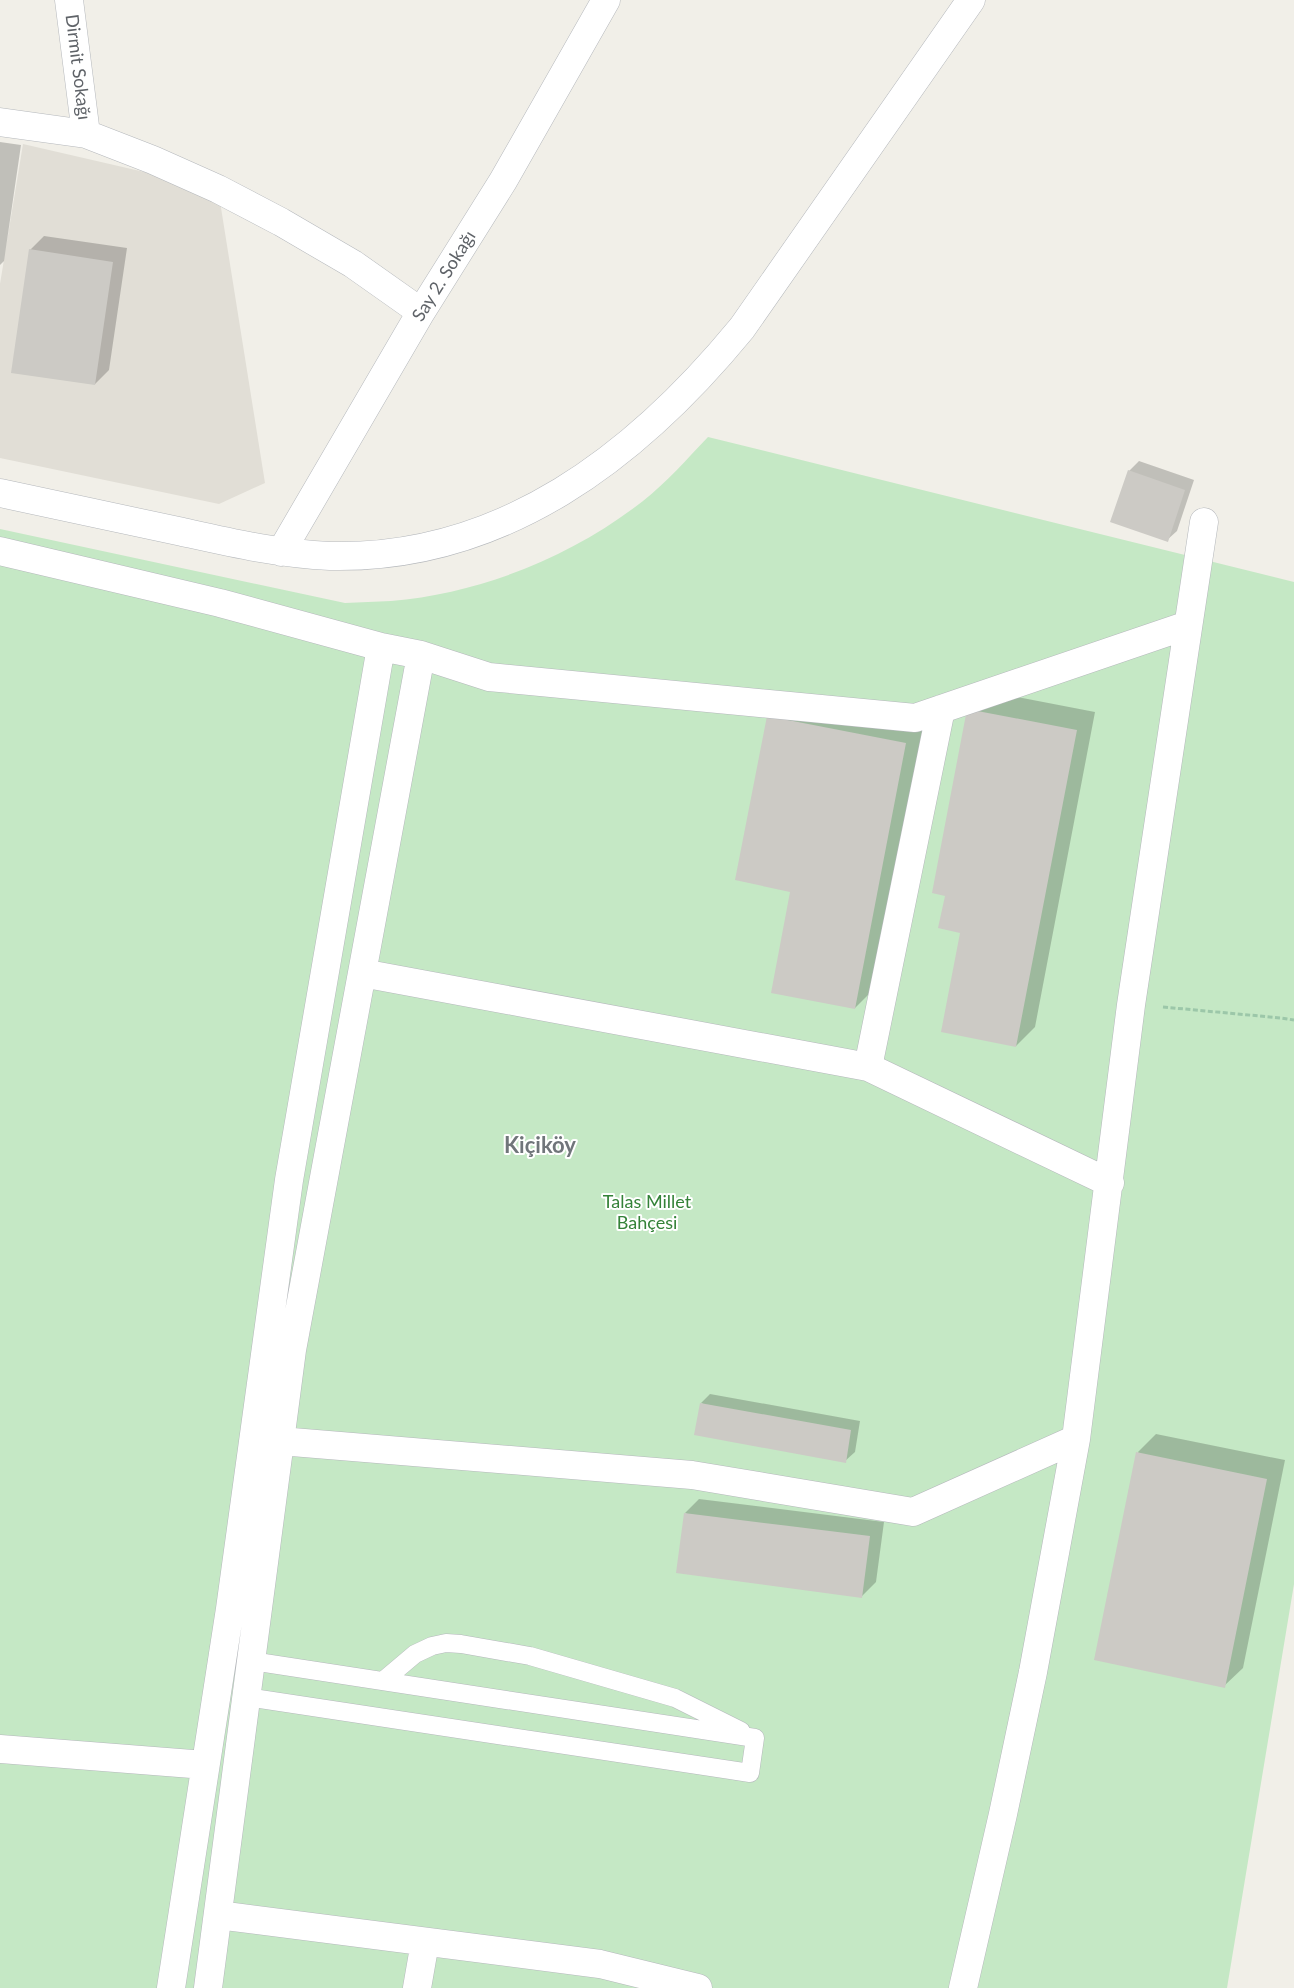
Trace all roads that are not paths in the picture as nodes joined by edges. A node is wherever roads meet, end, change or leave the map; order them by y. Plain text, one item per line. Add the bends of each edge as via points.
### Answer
1 (69, 0) edge
2 (606, 0) edge
3 (971, 0) edge
4 (0, 122) edge
5 (86, 134) junction
6 (421, 312) junction
7 (0, 493) edge
8 (1204, 522) dead end
9 (0, 551) edge
10 (281, 552) junction
11 (1188, 625) junction
12 (380, 647) junction
13 (421, 655) junction
14 (941, 709) junction
15 (362, 973) junction
16 (868, 1067) junction
17 (1110, 1183) junction
18 (1076, 1439) junction
19 (280, 1441) junction
20 (251, 1661) junction
21 (383, 1681) junction
22 (246, 1697) junction
23 (755, 1738) junction
24 (0, 1749) edge
25 (205, 1765) junction
26 (218, 1915) junction
27 (425, 1942) junction
28 (171, 1988) edge
29 (208, 1988) edge
30 (417, 1988) edge
31 (698, 1988) edge
32 (963, 1988) edge

1 - 5 street, Dirmit Sokağı
2 - 6 street, Say 2. Sokağı via 503,181
3 - 10 street via 742,328 712,364 644,432 600,466 530,510 465,538 379,554 330,556
4 - 5 street
5 - 6 street via 218,189 281,222 353,264
6 - 10 street, Say 2. Sokağı
7 - 10 street
8 - 11 street
9 - 12 street via 220,602
11 - 14 street
11 - 17 street via 1131,1005
12 - 13 street
12 - 25 street via 290,1180
13 - 14 street via 489,677 914,718
13 - 15 street
14 - 16 street
15 - 16 street
15 - 19 street via 292,1350
16 - 17 street
17 - 18 street
18 - 19 street via 913,1512 692,1475
18 - 32 street via 1030,1691
19 - 20 street
20 - 21 lane
20 - 22 street
21 - 23 lane
21 - 23 lane via 414,1654 432,1646 460,1644 530,1656 675,1698
22 - 23 lane via 750,1773
22 - 26 street
24 - 25 street
25 - 28 street
26 - 27 street
26 - 29 street
27 - 30 street
27 - 31 street via 600,1964

